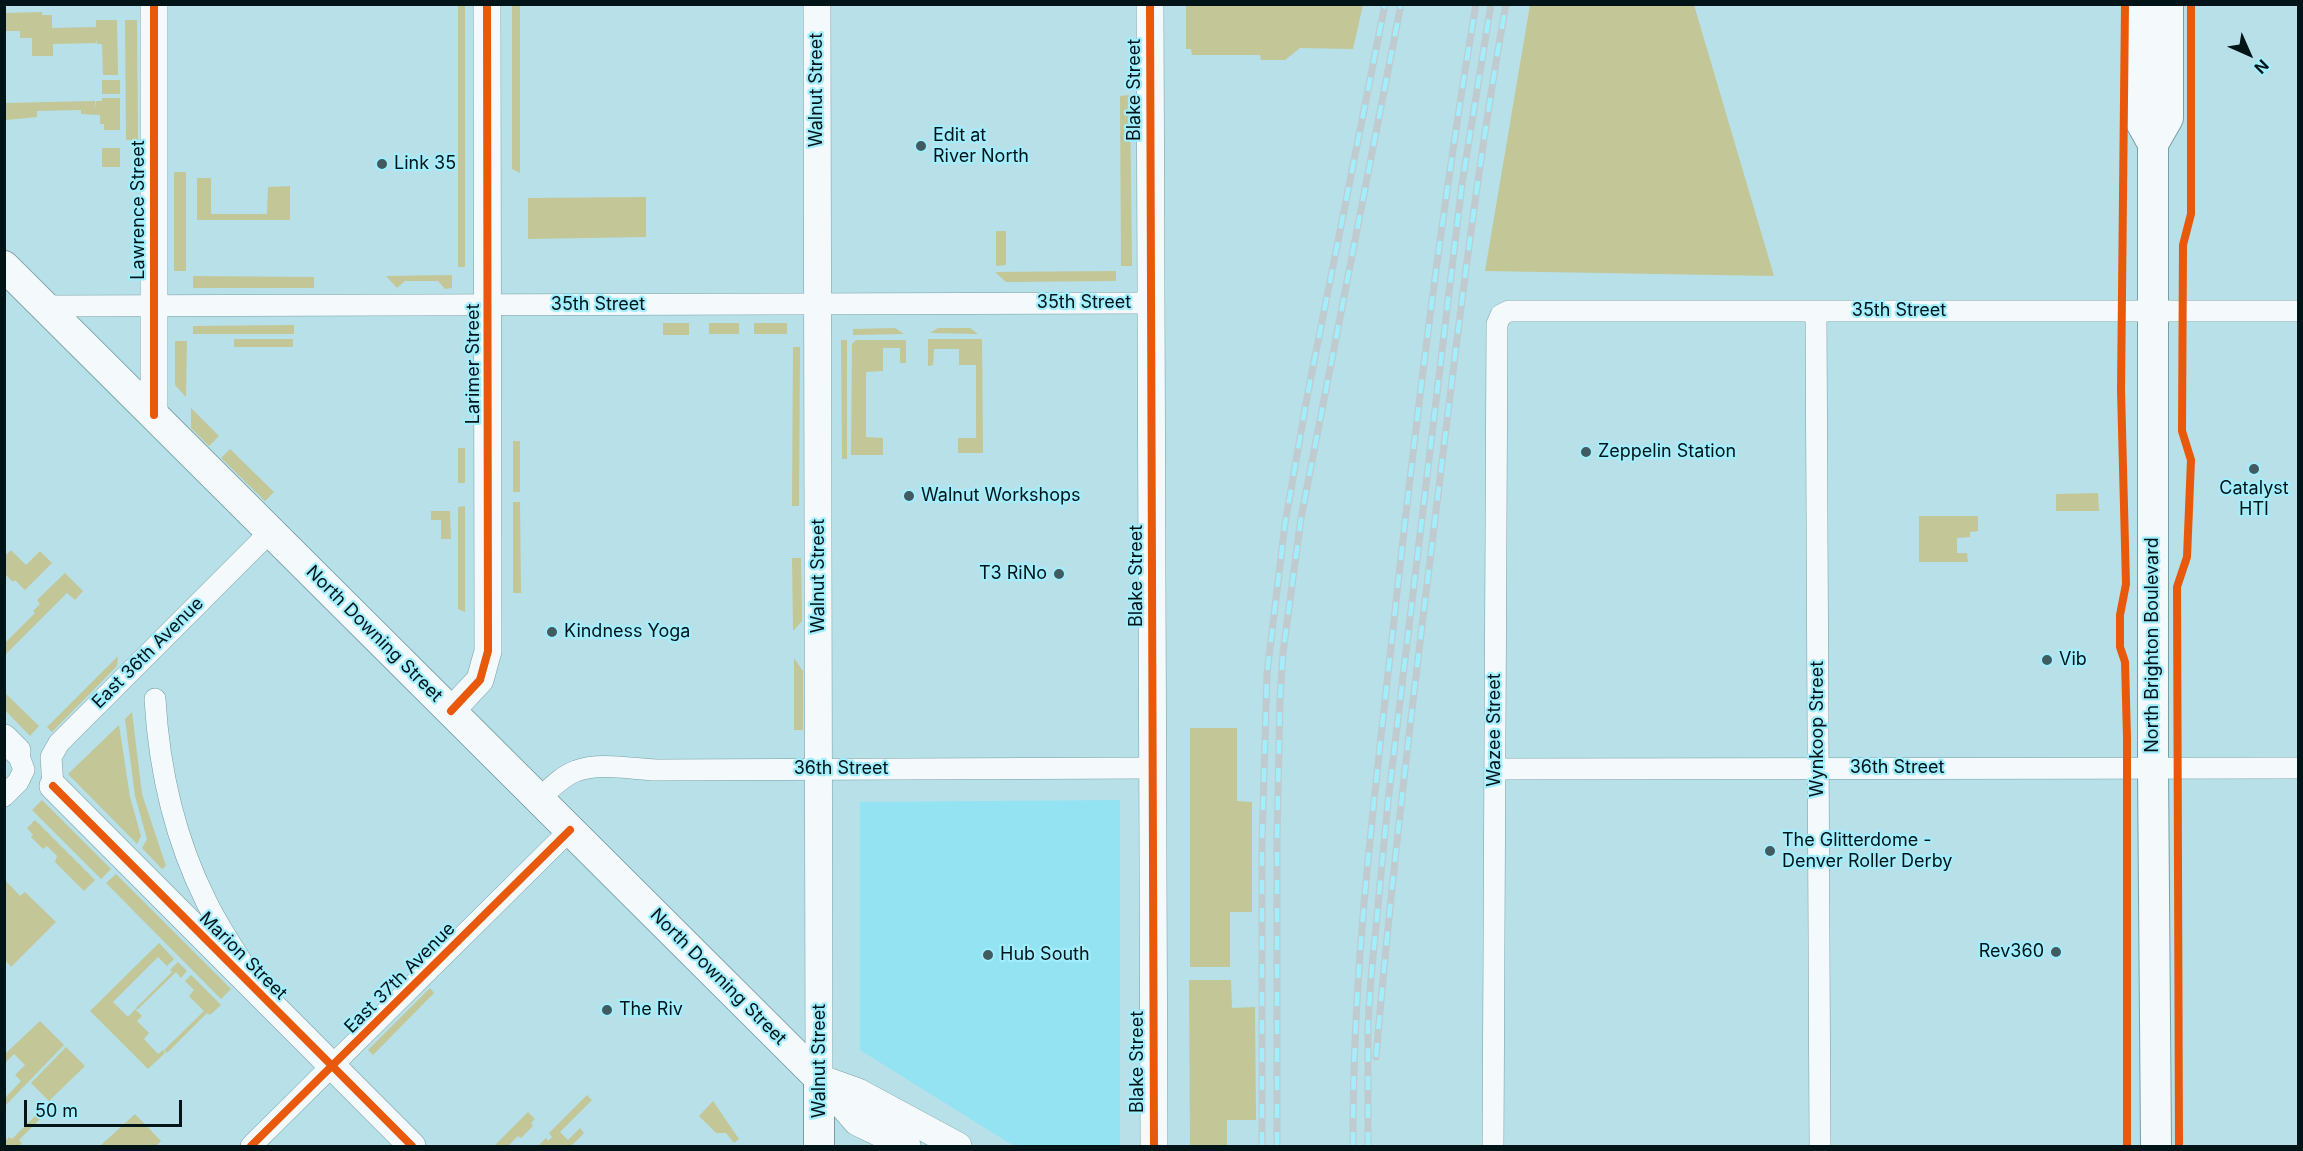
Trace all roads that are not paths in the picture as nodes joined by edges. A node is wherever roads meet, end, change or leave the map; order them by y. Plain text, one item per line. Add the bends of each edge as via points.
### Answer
1 (154, 4) edge
2 (487, 4) edge
3 (817, 4) edge
4 (1150, 4) edge
5 (2139, 4) edge
6 (2168, 4) edge
7 (2153, 144) junction
8 (4, 266) edge
9 (1151, 303) junction
10 (818, 304) junction
11 (489, 305) junction
12 (45, 306) junction
13 (154, 306) junction
14 (1816, 311) junction
15 (2152, 311) junction
16 (2298, 311) edge
17 (1501, 315) joint
18 (154, 415) junction
19 (271, 531) junction
20 (155, 699) dead end
21 (452, 711) junction
22 (11, 745) edge
23 (1152, 768) junction
24 (1818, 768) junction
25 (2153, 768) junction
26 (2298, 768) edge
27 (819, 769) junction
28 (1495, 769) junction
29 (53, 786) joint
30 (4, 796) edge
31 (539, 799) junction
32 (570, 830) junction
33 (264, 998) junction
34 (333, 1066) junction
35 (819, 1078) junction
36 (251, 1146) edge
37 (412, 1146) edge
38 (819, 1146) edge
39 (907, 1146) edge
40 (958, 1146) edge
41 (1154, 1146) edge
42 (1493, 1146) edge
43 (1820, 1146) edge
44 (2156, 1146) edge

1 - 13 street, Lawrence Street
2 - 11 street, Larimer Street
3 - 10 street, Walnut Street
4 - 9 street, Blake Street
5 - 7 main road, North Brighton Boulevard via 2139,120
6 - 7 main road, North Brighton Boulevard via 2168,118
7 - 15 main road, North Brighton Boulevard
8 - 12 main road, North Downing Street
9 - 10 street, 35th Street
9 - 23 street, Blake Street
10 - 11 street, 35th Street
10 - 27 street, Walnut Street
11 - 13 street, 35th Street
11 - 21 street, Larimer Street via 488,651 480,680
12 - 13 street, 35th Street
12 - 18 main road, North Downing Street
13 - 18 street, Lawrence Street
14 - 15 street, 35th Street
14 - 17 street, 35th Street via 1509,311
14 - 24 street, Wynkoop Street
15 - 16 street, 35th Street
15 - 25 main road, North Brighton Boulevard
17 - 28 street, Wazee Street via 1497,324
18 - 19 main road, North Downing Street
19 - 21 main road, North Downing Street
19 - 29 street, East 36th Avenue via 59,742 51,757
20 - 33 street via 166,786 186,853 207,902
21 - 31 main road, North Downing Street
22 - 30 street via 24,770
23 - 27 street, 36th Street
23 - 41 street, Blake Street
24 - 25 street, 36th Street
24 - 28 street, 36th Street
24 - 43 street, Wynkoop Street
25 - 26 street, 36th Street
25 - 44 main road, North Brighton Boulevard
27 - 31 street, 36th Street via 598,767 577,770
27 - 35 street, Walnut Street
28 - 42 street, Wazee Street
29 - 33 street, Marion Street
31 - 32 main road, North Downing Street
32 - 34 street, East 37th Avenue
32 - 35 main road, North Downing Street
33 - 34 street, Marion Street
34 - 36 street, East 37th Avenue
34 - 37 street, Marion Street
35 - 38 main road, Walnut Street
35 - 39 street, North Downing Street via 857,1122
35 - 40 street, North Downing Street via 858,1092

